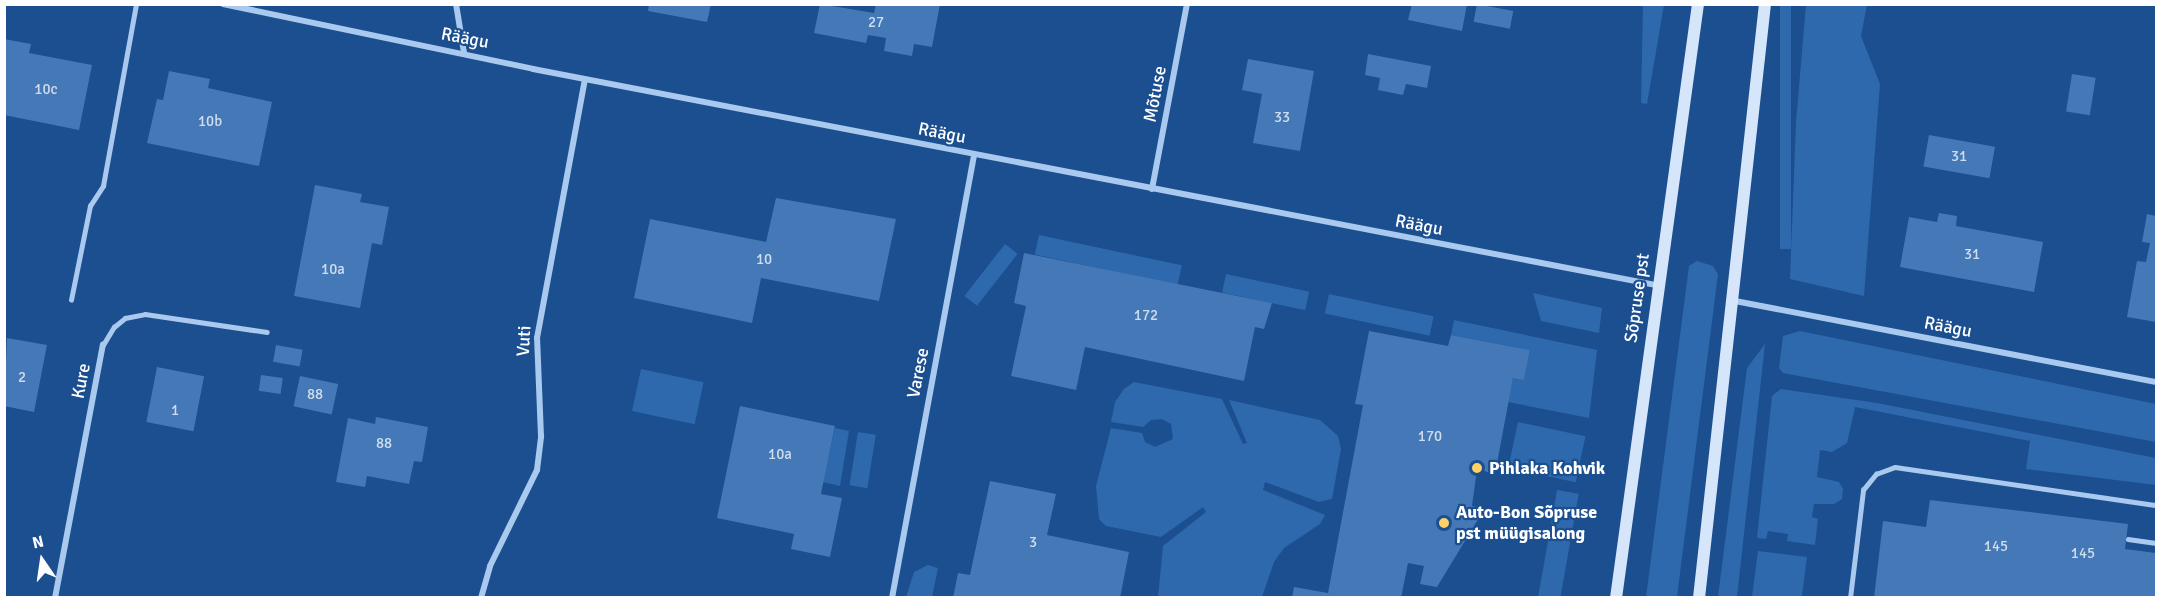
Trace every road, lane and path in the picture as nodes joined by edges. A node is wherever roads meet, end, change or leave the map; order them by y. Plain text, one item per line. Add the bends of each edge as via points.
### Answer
1 (136, 4) edge
2 (223, 4) edge
3 (456, 4) edge
4 (1187, 4) edge
5 (1698, 4) edge
6 (1765, 4) edge
7 (464, 53) junction
8 (585, 79) junction
9 (974, 154) junction
10 (1152, 189) junction
11 (1656, 285) junction
12 (71, 300) dead end
13 (1735, 301) junction
14 (267, 332) dead end
15 (104, 345) joint
16 (2157, 382) edge
17 (2157, 505) edge
18 (2128, 539) dead end
19 (2157, 543) edge
20 (55, 597) edge
21 (481, 597) edge
22 (892, 597) edge
23 (1616, 597) edge
24 (1699, 597) edge
25 (1850, 597) edge

1 - 12 lane via 103,186 90,206
2 - 7 street, Räägu
3 - 7 street
4 - 10 street, Mõtuse
5 - 11 main road, Sõpruse pst
6 - 13 main road
7 - 8 street, Räägu
8 - 9 street, Räägu
8 - 21 street, Vuti via 537,338 541,436 537,470 490,566
9 - 10 street, Räägu
9 - 22 street, Varese
10 - 11 street, Räägu
11 - 23 main road, Sõpruse pst
13 - 16 street, Räägu
13 - 24 main road
14 - 15 lane, Kure via 145,314 125,318 114,327
15 - 20 street, Kure
17 - 25 lane via 1895,467 1876,474 1863,490
18 - 19 lane

